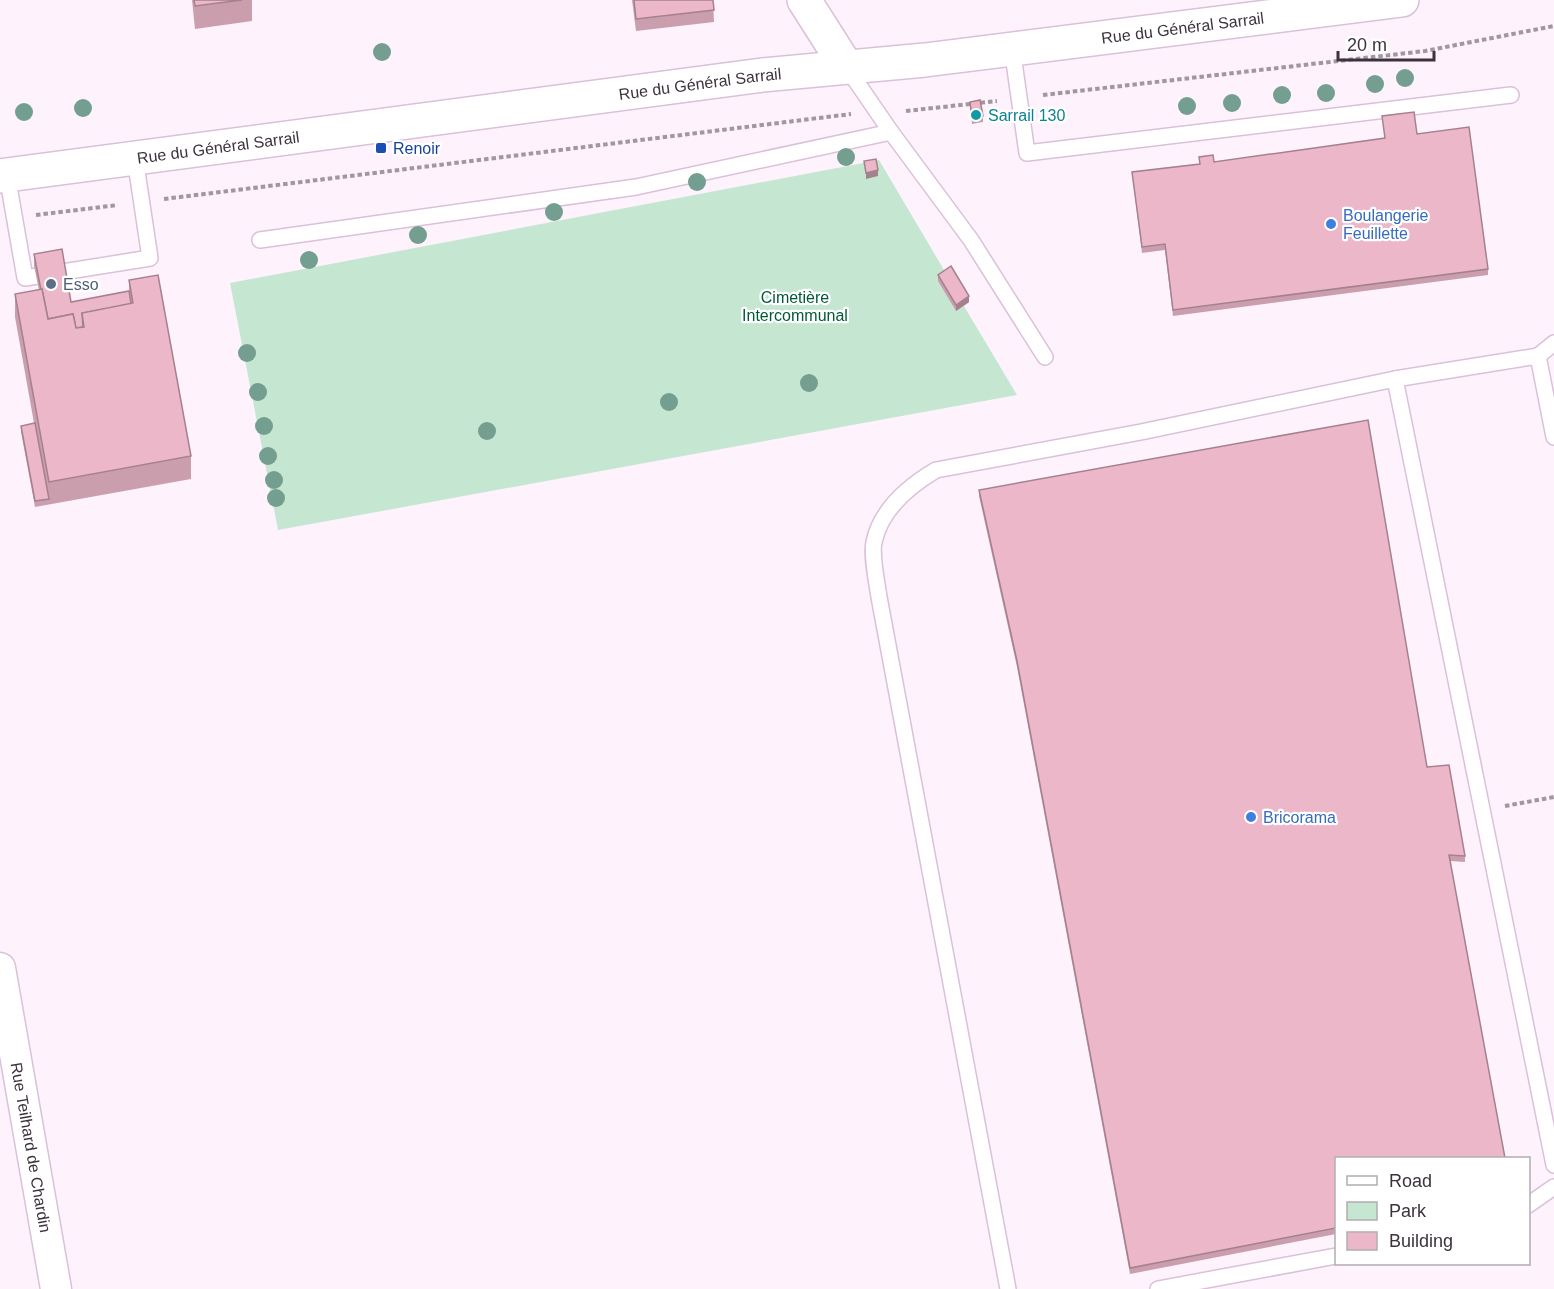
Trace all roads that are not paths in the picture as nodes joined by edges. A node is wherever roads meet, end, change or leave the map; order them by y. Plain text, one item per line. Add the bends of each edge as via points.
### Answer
1 (804, 0) edge
2 (1402, 0) edge
3 (1012, 48) junction
4 (846, 66) junction
5 (1511, 95) dead end
6 (891, 132) junction
7 (135, 158) junction
8 (3, 176) edge
9 (260, 240) dead end
10 (1554, 343) edge
11 (1538, 356) junction
12 (1045, 357) dead end
13 (1395, 379) junction
14 (1554, 437) edge
15 (0, 968) edge
16 (11, 1087) edge
17 (1554, 1165) edge
18 (1554, 1187) edge
19 (1530, 1204) edge
20 (1335, 1256) edge
21 (56, 1289) edge
22 (1008, 1289) edge
23 (1158, 1289) edge

1 - 4 main road
2 - 3 main road, Rue du Général Sarrail
3 - 4 main road, Rue du Général Sarrail
3 - 5 lane via 1027,153
4 - 6 lane
4 - 7 main road, Rue du Général Sarrail
6 - 9 lane via 636,187
6 - 12 lane via 971,240
7 - 8 main road, Rue du Général Sarrail
7 - 8 lane via 150,258 25,278
10 - 11 lane
11 - 13 lane
11 - 14 lane
13 - 17 lane
13 - 22 lane via 936,470 909,486 889,510 873,543 881,609
15 - 16 street, Rue Teilhard de Chardin
16 - 21 street, Rue Teilhard de Chardin
18 - 19 lane
20 - 23 lane

